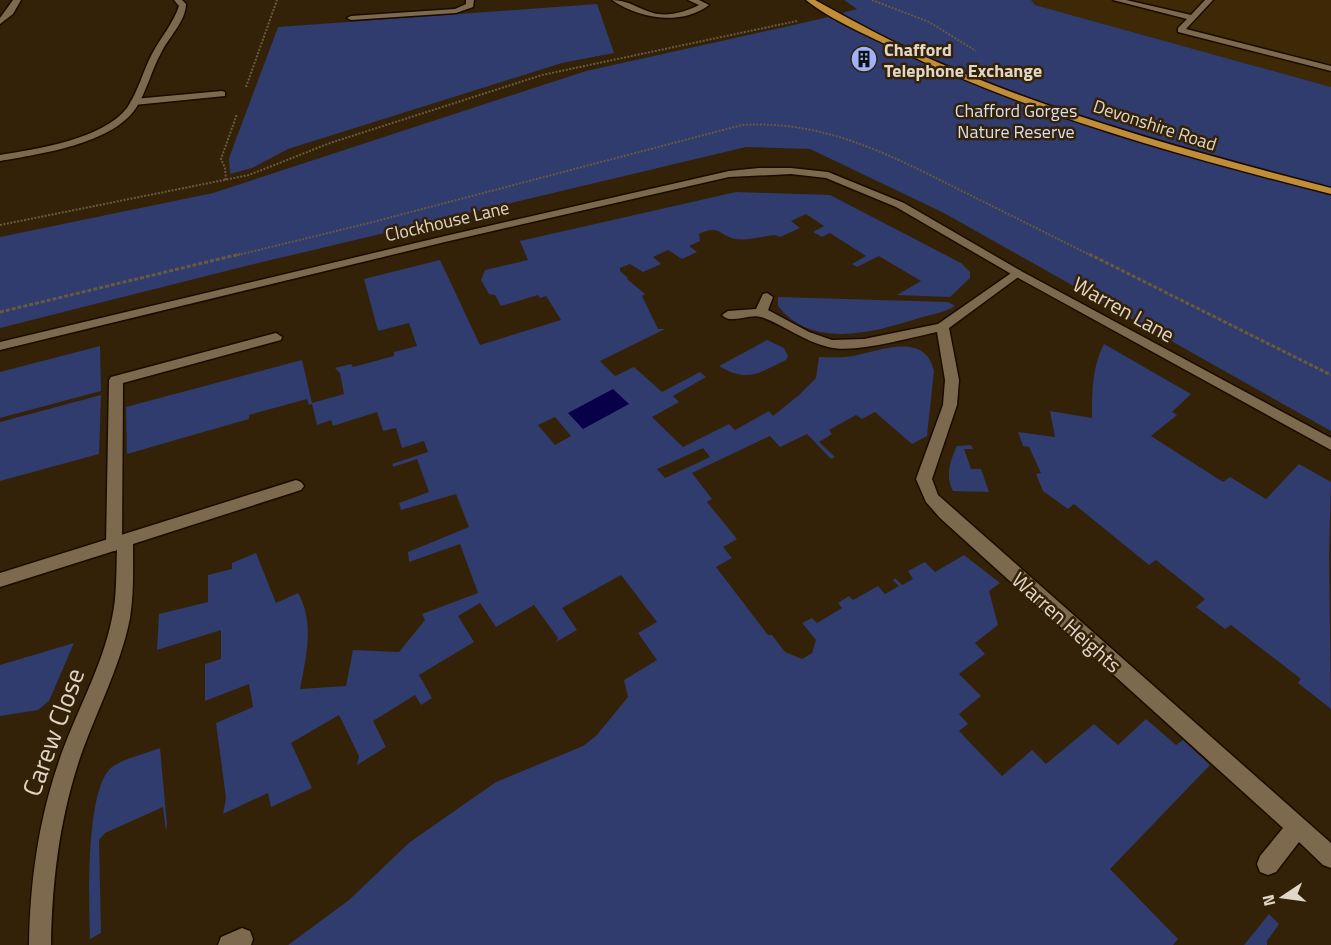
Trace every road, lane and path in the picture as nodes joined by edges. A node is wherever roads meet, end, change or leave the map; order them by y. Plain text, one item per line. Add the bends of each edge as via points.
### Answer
1 (17, 0) edge
2 (178, 0) edge
3 (277, 0) edge
4 (470, 0) edge
5 (616, 0) edge
6 (692, 0) edge
7 (810, 0) edge
8 (872, 0) edge
9 (1117, 0) edge
10 (1209, 0) edge
11 (351, 18) dead end
12 (1192, 18) junction
13 (0, 22) edge
14 (784, 23) dead end
15 (982, 56) dead end
16 (1331, 69) edge
17 (222, 94) dead end
18 (243, 95) dead end
19 (134, 102) junction
20 (240, 106) dead end
21 (0, 158) edge
22 (225, 180) junction
23 (1331, 192) edge
24 (900, 205) joint
25 (0, 225) edge
26 (1017, 273) junction
27 (767, 297) dead end
28 (0, 312) edge
29 (761, 312) junction
30 (728, 315) dead end
31 (942, 327) junction
32 (276, 337) dead end
33 (0, 346) edge
34 (1331, 375) edge
35 (1331, 445) edge
36 (296, 486) dead end
37 (119, 542) junction
38 (0, 580) edge
39 (1298, 827) junction
40 (1331, 857) edge
41 (1268, 864) dead end
42 (40, 945) edge

1 - 13 street
2 - 19 street via 183,6 179,21 162,42
3 - 18 path
4 - 11 street via 470,5 456,11
5 - 6 street via 654,16 684,15 705,5
7 - 23 main road, Devonshire Road via 914,54 1009,94 1213,161
8 - 15 path via 929,22
9 - 12 street
10 - 12 street
12 - 16 street via 1181,30
14 - 22 path via 542,75 330,142 249,175
17 - 19 street
19 - 21 street via 130,111 105,130 39,151
20 - 22 path via 221,159
22 - 25 path
24 - 26 street, Warren Lane
24 - 33 street, Clockhouse Lane via 828,175 791,171 729,174
26 - 31 street
26 - 35 street, Warren Lane
27 - 29 street
28 - 34 path via 373,222 742,125 778,123 810,127 882,151
29 - 30 street
29 - 31 street via 831,344 864,343
31 - 39 street, Warren Heights via 952,380 950,405 924,479 931,498
32 - 37 street, Carew Close via 116,380
36 - 37 street
37 - 38 street
37 - 42 street, Carew Close via 122,616 76,739 54,812
39 - 40 street, Warren Heights
39 - 41 street

